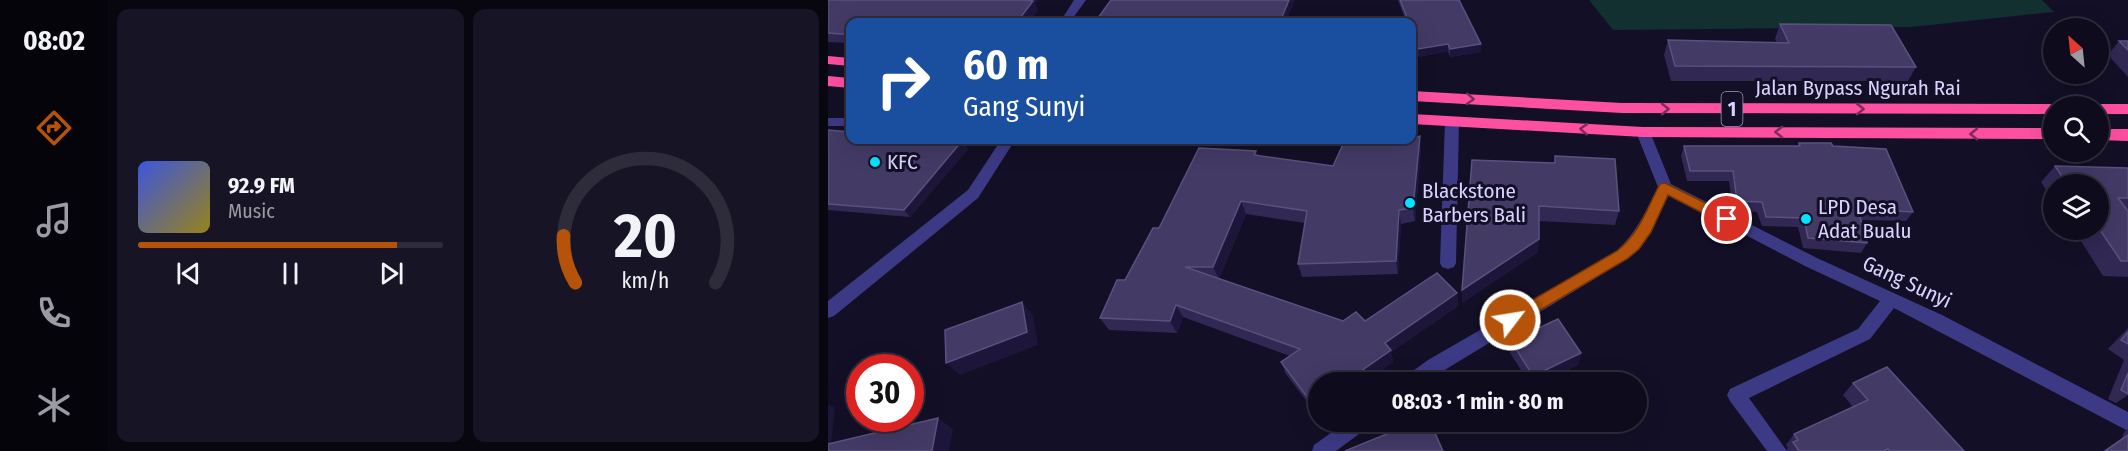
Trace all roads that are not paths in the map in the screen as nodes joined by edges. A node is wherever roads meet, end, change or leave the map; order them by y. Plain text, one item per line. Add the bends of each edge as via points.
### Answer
1 (1080, 0) edge
2 (1068, 18) edge
3 (830, 62) edge
4 (846, 62) edge
5 (828, 81) edge
6 (846, 83) edge
7 (1416, 96) edge
8 (1981, 109) junction
9 (2043, 109) edge
10 (2109, 109) edge
11 (2128, 109) edge
12 (1416, 119) edge
13 (1452, 121) junction
14 (828, 122) edge
15 (846, 122) edge
16 (1643, 132) junction
17 (2001, 134) junction
18 (2043, 134) edge
19 (2109, 134) edge
20 (2128, 135) edge
21 (1005, 144) edge
22 (1665, 187) junction
23 (1448, 263) dead end
24 (1891, 299) junction
25 (828, 311) edge
26 (1426, 372) edge
27 (2128, 422) edge
28 (1347, 432) edge
29 (1321, 451) edge
30 (1778, 451) edge

1 - 2 street
3 - 4 highway
5 - 6 highway
7 -> 8 highway, Jalan Bypass Ngurah Rai / 1 via 1622,108
8 - 9 highway, Jalan Bypass Ngurah Rai / 1
8 - 17 highway
10 - 11 highway
12 - 13 highway, 1
16 -> 13 highway, 1
13 - 23 street
14 - 15 street
17 -> 16 highway, 1
16 - 22 street
17 - 18 highway, 1
19 - 20 highway
21 - 25 street via 973,194
22 - 24 street, Gang Sunyi
22 - 26 street via 1644,232 1622,255
24 - 27 street, Gang Sunyi
24 - 30 street via 1864,334 1736,395
28 - 29 street

